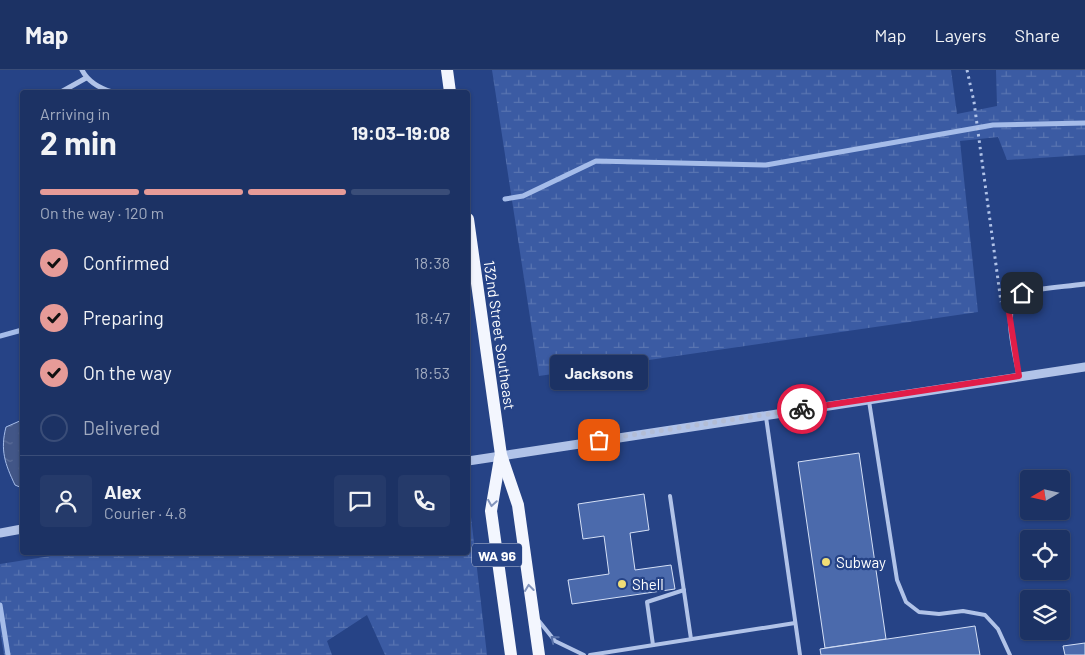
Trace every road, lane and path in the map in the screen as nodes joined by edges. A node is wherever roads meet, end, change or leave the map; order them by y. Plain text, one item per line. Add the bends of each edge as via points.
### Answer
1 (82, 70) edge
2 (447, 70) edge
3 (967, 70) edge
4 (86, 78) junction
5 (65, 90) edge
6 (105, 90) edge
7 (450, 90) edge
8 (470, 234) edge
9 (1085, 284) edge
10 (1002, 308) dead end
11 (1085, 367) edge
12 (1019, 376) junction
13 (869, 399) junction
14 (766, 415) junction
15 (500, 455) junction
16 (470, 460) edge
17 (670, 496) dead end
18 (20, 529) edge
19 (0, 533) edge
20 (684, 590) junction
21 (532, 612) junction
22 (795, 623) junction
23 (691, 639) junction
24 (654, 645) junction
25 (604, 654) edge
26 (511, 655) edge
27 (539, 655) edge
28 (584, 655) edge
29 (590, 655) edge
30 (800, 655) edge
31 (1010, 655) edge

1 - 4 street
2 - 7 main road
3 - 10 path
4 - 5 street
4 - 6 street
8 - 15 main road, 132nd Street Southeast / WA 96
9 - 12 street via 1022,293 1012,301 1009,312
11 - 12 street
12 - 13 street
13 - 14 street
13 - 31 lane via 898,580 906,602 919,612 963,611 985,615 998,629
14 - 15 street
14 - 22 lane
15 - 16 street
21 -> 15 main road, 132nd Street Southeast / WA 96 via 518,505
15 -> 26 main road, 132nd Street Southeast / WA 96 via 491,511
17 - 20 lane
18 - 19 street
20 - 23 lane
20 - 24 lane via 647,602
21 - 27 main road, 132nd Street Southeast / WA 96
28 -> 21 lane via 554,641
22 - 23 lane
22 - 30 lane
23 - 24 lane
24 - 25 lane
25 - 29 lane

